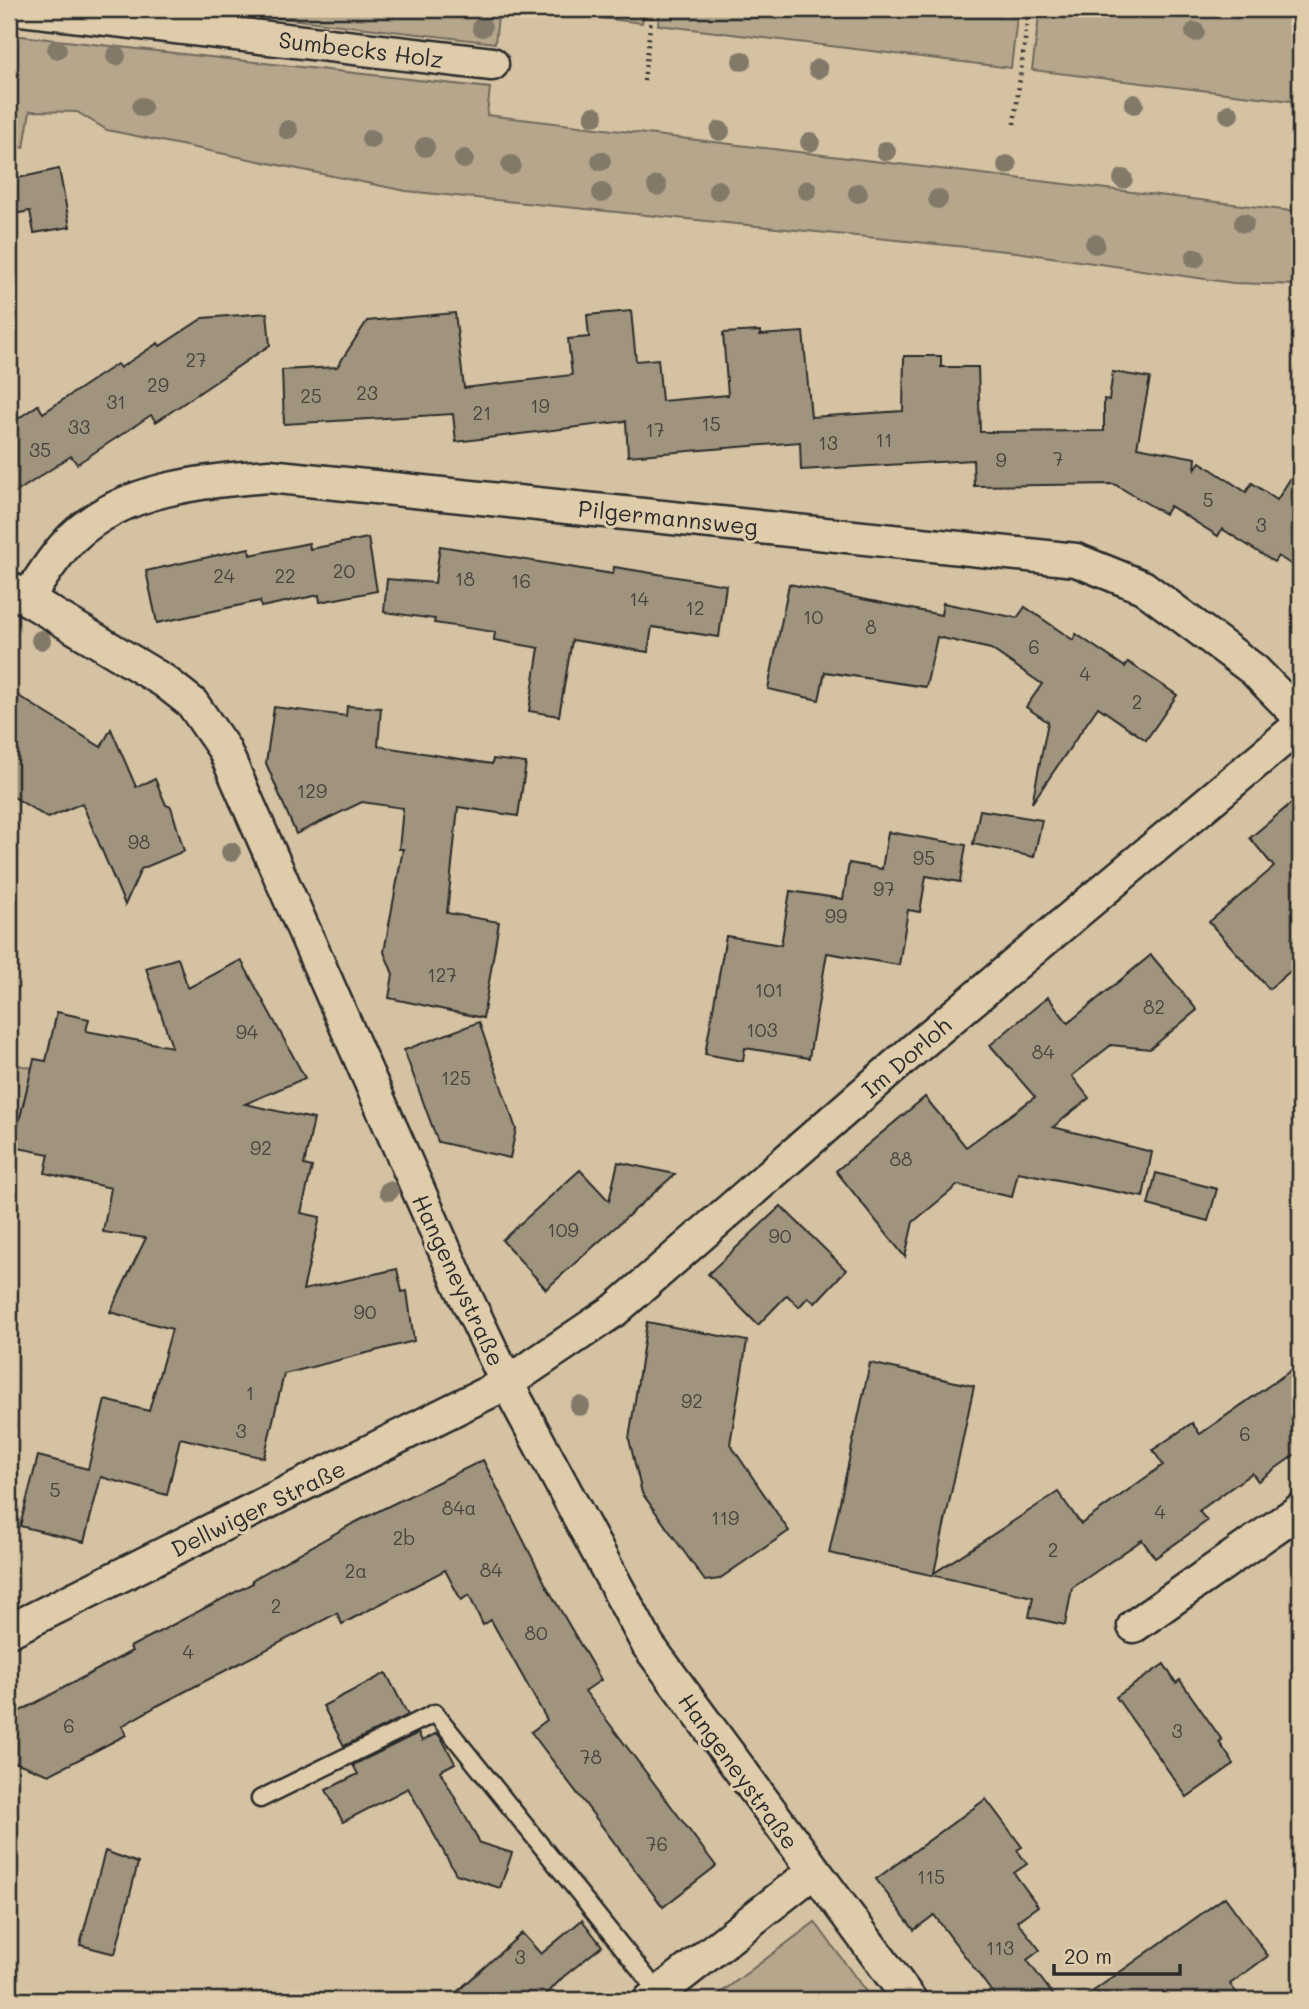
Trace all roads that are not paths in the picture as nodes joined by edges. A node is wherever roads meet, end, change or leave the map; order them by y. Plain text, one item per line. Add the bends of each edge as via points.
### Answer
1 (21, 9) edge
2 (492, 64) dead end
3 (18, 594) edge
4 (1300, 717) edge
5 (1300, 725) edge
6 (507, 1383) junction
7 (1300, 1510) edge
8 (1134, 1626) dead end
9 (9, 1630) edge
10 (260, 1799) dead end
11 (813, 1872) junction
12 (655, 1997) edge
13 (910, 2000) edge

1 - 2 street, Sumbecks Holz
3 - 4 street, Pilgermannsweg via 73,538 108,513 198,481 269,476 1076,560 1143,587 1254,670
3 - 6 street, Hangeneystraße via 164,681 192,704 224,749
5 - 6 street, Im Dorloh via 918,1046 615,1310
6 - 9 street, Dellwiger Straße
6 - 11 street, Hangeneystraße via 654,1655
7 - 8 street
10 - 12 lane via 435,1713
11 - 12 street
11 - 13 street, Hangeneystraße

